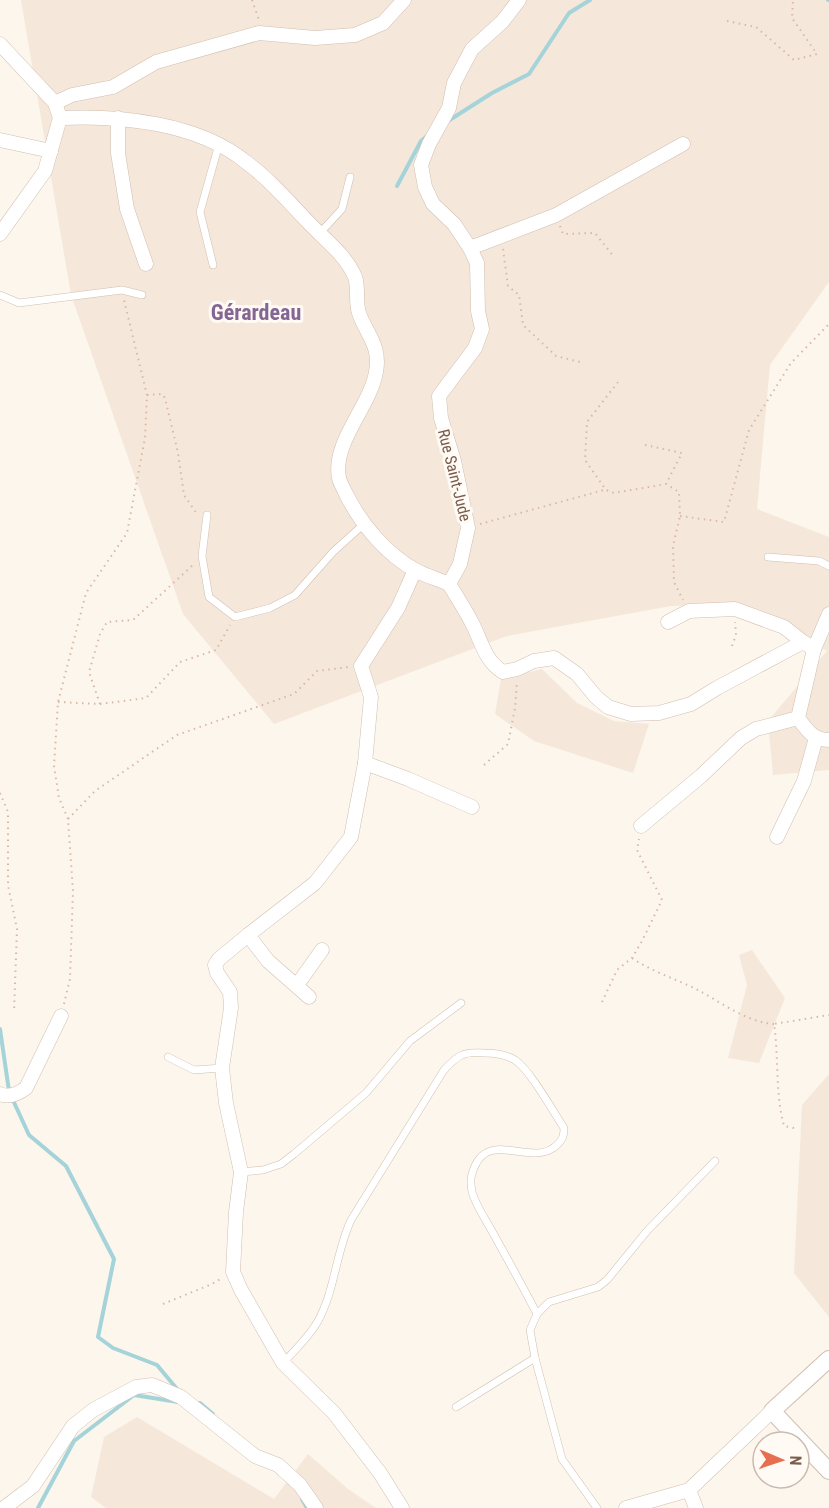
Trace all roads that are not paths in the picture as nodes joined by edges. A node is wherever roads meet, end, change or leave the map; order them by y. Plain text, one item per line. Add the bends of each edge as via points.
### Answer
1 (404, 0) edge
2 (519, 0) edge
3 (0, 44) edge
4 (55, 103) junction
5 (60, 118) junction
6 (118, 118) junction
7 (0, 140) edge
8 (219, 144) junction
9 (683, 144) dead end
10 (51, 151) junction
11 (350, 177) dead end
12 (0, 234) edge
13 (319, 234) junction
14 (470, 248) junction
15 (146, 264) dead end
16 (213, 265) dead end
17 (0, 295) edge
18 (142, 295) dead end
19 (207, 515) dead end
20 (364, 524) junction
21 (768, 557) dead end
22 (829, 566) edge
23 (415, 570) junction
24 (449, 584) junction
25 (829, 614) edge
26 (668, 622) dead end
27 (809, 646) junction
28 (798, 718) junction
29 (822, 739) edge
30 (365, 763) junction
31 (472, 807) dead end
32 (640, 826) road end
33 (777, 837) dead end
34 (248, 935) junction
35 (322, 950) dead end
36 (297, 985) junction
37 (309, 997) dead end
38 (461, 1003) dead end
39 (61, 1016) road end
40 (168, 1057) dead end
41 (222, 1068) junction
42 (0, 1094) edge
43 (715, 1161) dead end
44 (241, 1172) junction
45 (537, 1314) junction
46 (535, 1358) junction
47 (829, 1359) edge
48 (283, 1363) junction
49 (456, 1407) dead end
50 (772, 1411) junction
51 (829, 1471) edge
52 (689, 1490) junction
53 (4, 1508) edge
54 (316, 1508) edge
55 (402, 1508) edge
56 (597, 1508) edge
57 (626, 1508) edge
58 (696, 1508) edge

1 - 4 street via 383,22 355,35 315,38 259,33 156,62 113,87 72,95
2 - 14 street, Rue Saint-Jude via 472,50 453,83 449,108 421,165 433,204 454,224
3 - 4 street
4 - 5 street
5 - 6 street
5 - 10 street
6 - 8 street via 180,130
6 - 15 street via 118,153 127,209
7 - 10 street
8 - 13 street via 246,161
8 - 16 lane via 200,212
9 - 14 street via 555,215
10 - 12 street via 45,171
11 - 13 lane via 342,209
13 - 20 street via 346,262 356,279 359,314 376,350 376,372 367,398 339,456 339,478
14 - 24 street, Rue Saint-Jude via 477,264 482,329 475,348 439,396 468,528 460,564
17 - 18 lane via 19,303 122,290
19 - 20 lane via 202,556 209,597 235,617 270,608 295,595
20 - 23 street via 379,542
21 - 22 lane via 819,561
23 - 24 street
23 - 30 street via 398,608 361,666 371,697
24 - 27 street via 493,666 503,672 554,658 577,674 608,707 631,714 659,713 691,704
25 - 27 street
26 - 27 street via 689,611 735,609 784,627
27 - 28 street
28 - 29 street via 810,733
28 - 32 street via 756,729 741,738
29 - 33 street
30 - 31 street
30 - 34 street via 351,837 315,884
34 - 36 street via 268,961
34 - 41 street via 215,965 230,992
35 - 36 street
36 - 37 street
38 - 44 lane via 410,1041 366,1093 294,1154 263,1170
39 - 42 street via 26,1088 17,1094
40 - 41 lane via 194,1071
41 - 44 street via 225,1103
43 - 45 lane via 647,1231 607,1280 598,1287 549,1302
44 - 48 street via 233,1272
45 - 46 lane via 530,1330
45 - 48 lane via 472,1193 471,1174 490,1150 549,1151 560,1142 564,1128 519,1064 499,1053 472,1052 457,1056 444,1070 351,1220 319,1319
46 - 49 lane
46 - 56 lane via 562,1459
47 - 50 street
48 - 55 street via 334,1413
50 - 51 street
50 - 52 street
52 - 57 street
52 - 58 street
53 - 54 street via 33,1486 73,1426 93,1410 136,1387 152,1385 181,1397 255,1456 278,1465 300,1485

